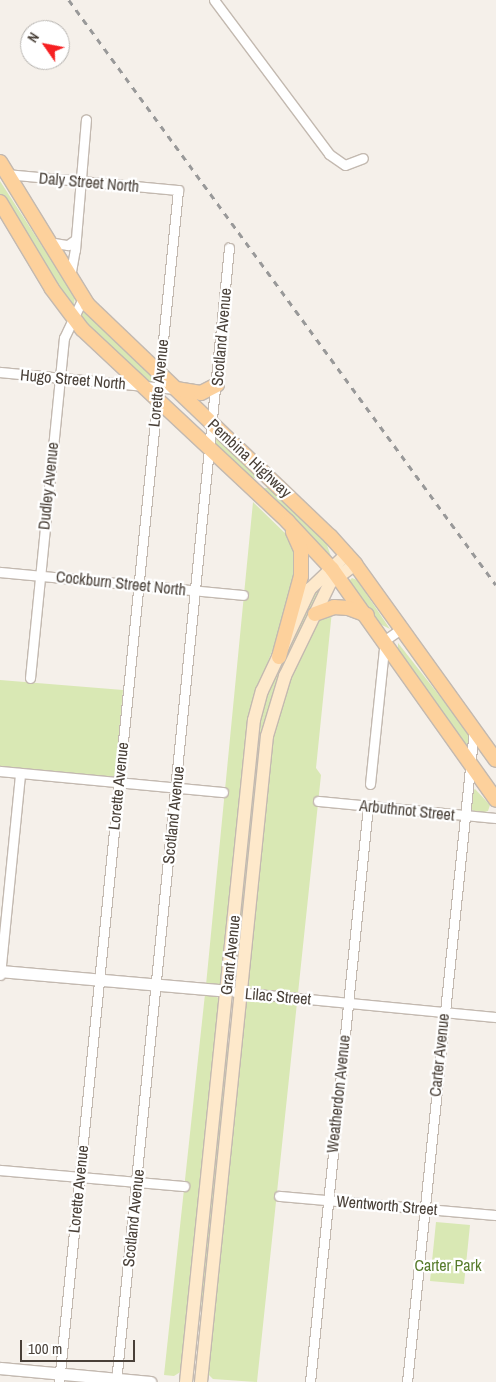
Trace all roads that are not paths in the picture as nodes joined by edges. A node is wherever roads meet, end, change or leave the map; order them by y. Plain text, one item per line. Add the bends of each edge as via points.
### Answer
1 (214, 0) edge
2 (86, 119) dead end
3 (363, 158) dead end
4 (2, 170) edge
5 (80, 182) junction
6 (178, 190) joint
7 (0, 202) edge
8 (75, 240) junction
9 (48, 242) junction
10 (229, 248) dead end
11 (70, 278) junction
12 (83, 298) junction
13 (74, 318) junction
14 (0, 372) edge
15 (59, 378) junction
16 (217, 385) junction
17 (143, 386) junction
18 (157, 386) junction
19 (176, 389) junction
20 (213, 424) junction
21 (208, 447) junction
22 (240, 477) junction
23 (274, 481) junction
24 (288, 522) junction
25 (351, 559) junction
26 (0, 572) edge
27 (335, 573) junction
28 (40, 575) junction
29 (138, 585) junction
30 (194, 590) junction
31 (243, 595) dead end
32 (315, 614) junction
33 (368, 615) junction
34 (402, 628) junction
35 (385, 640) junction
36 (279, 657) junction
37 (30, 678) dead end
38 (474, 729) junction
39 (496, 760) edge
40 (470, 762) junction
41 (0, 772) edge
42 (20, 773) junction
43 (119, 783) junction
44 (370, 784) dead end
45 (176, 788) junction
46 (223, 792) dead end
47 (496, 800) edge
48 (318, 801) dead end
49 (368, 806) junction
50 (464, 816) junction
51 (496, 818) edge
52 (0, 973) edge
53 (99, 980) junction
54 (156, 986) junction
55 (227, 991) junction
56 (242, 992) junction
57 (348, 1003) junction
58 (444, 1011) junction
59 (496, 1016) edge
60 (0, 1170) edge
61 (79, 1177) junction
62 (137, 1183) junction
63 (184, 1186) dead end
64 (279, 1196) dead end
65 (328, 1200) junction
66 (424, 1209) junction
67 (496, 1215) edge
68 (0, 1368) edge
69 (59, 1378) edge
70 (117, 1380) edge
71 (150, 1382) edge
72 (186, 1382) edge
73 (201, 1382) edge
74 (310, 1382) edge
75 (407, 1382) edge

1 - 3 street via 329,154 345,165
2 - 5 street
4 - 5 street, Daly Street North
4 - 9 main road, Pembina Highway
5 - 6 street, Daly Street North
5 - 8 street
6 - 18 street, Lorette Avenue
7 - 13 main road, Pembina Highway
8 - 9 street via 68,245
8 - 11 street
9 - 11 main road, Pembina Highway
10 - 16 street, Scotland Avenue
11 - 12 main road, Pembina Highway
12 - 13 street, Dudley Avenue
12 - 18 main road, Pembina Highway
13 - 15 street, Dudley Avenue via 64,338
13 - 17 main road, Pembina Highway
14 - 15 street, Hugo Street North
15 - 17 street, Hugo Street North
15 - 28 street, Dudley Avenue
16 - 19 main road via 201,392
16 - 20 street, Scotland Avenue
17 - 18 main road, Pembina Highway
18 - 19 main road, Pembina Highway
18 - 21 main road, Pembina Highway
18 - 29 street, Lorette Avenue
19 - 20 main road, Pembina Highway
20 - 21 street, Scotland Avenue
20 - 23 main road, Pembina Highway
21 - 22 main road, Pembina Highway
21 - 30 street, Scotland Avenue
22 - 23 main road via 255,483
22 - 24 main road, Pembina Highway
23 - 25 main road, Pembina Highway
24 - 27 main road, Pembina Highway
24 - 36 main road via 301,550 301,576
25 - 27 main road, Grant Avenue
25 - 34 main road, Pembina Highway
26 - 28 street, Cockburn Street North
27 - 32 main road, Grant Avenue
27 - 33 main road, Pembina Highway
27 - 36 main road, Grant Avenue via 310,589
28 - 29 street, Cockburn Street North
28 - 37 street, Dudley Avenue
29 - 30 street, Cockburn Street North
29 - 43 street, Lorette Avenue
30 - 31 street, Cockburn Street North
30 - 45 street, Scotland Avenue
32 - 33 main road via 334,607
32 - 56 main road, Grant Avenue via 285,676 267,736
33 - 35 main road, Pembina Highway
34 - 35 street
34 - 38 main road, Pembina Highway
35 - 40 main road, Pembina Highway
35 - 44 street
36 - 55 main road, Grant Avenue via 262,691 254,720
38 - 39 main road, Pembina Highway
38 - 40 street, Carter Avenue
40 - 47 main road, Pembina Highway
40 - 50 street, Carter Avenue
41 - 42 street
42 - 43 street
42 - 52 street
43 - 45 street
43 - 53 street, Lorette Avenue
45 - 46 street
45 - 54 street, Scotland Avenue
48 - 49 street, Arbuthnot Street
49 - 50 street, Arbuthnot Street
49 - 57 street, Weatherdon Avenue
50 - 51 street, Arbuthnot Street
50 - 58 street, Carter Avenue
52 - 53 street, Lilac Street
53 - 54 street, Lilac Street
53 - 61 street, Lorette Avenue
54 - 55 street, Lilac Street
54 - 62 street, Scotland Avenue
55 - 56 street, Lilac Street
55 - 72 main road, Grant Avenue
56 - 57 street, Lilac Street
56 - 73 main road, Grant Avenue
57 - 58 street, Lilac Street
57 - 65 street, Weatherdon Avenue
58 - 59 street, Lilac Street
58 - 66 street, Carter Avenue
60 - 61 street
61 - 62 street
61 - 69 street, Lorette Avenue
62 - 63 street
62 - 70 street, Scotland Avenue
64 - 65 street, Wentworth Street
65 - 66 street, Wentworth Street
65 - 74 street, Weatherdon Avenue
66 - 67 street, Wentworth Street
66 - 75 street, Carter Avenue
68 - 69 street
69 - 70 street
70 - 71 street

